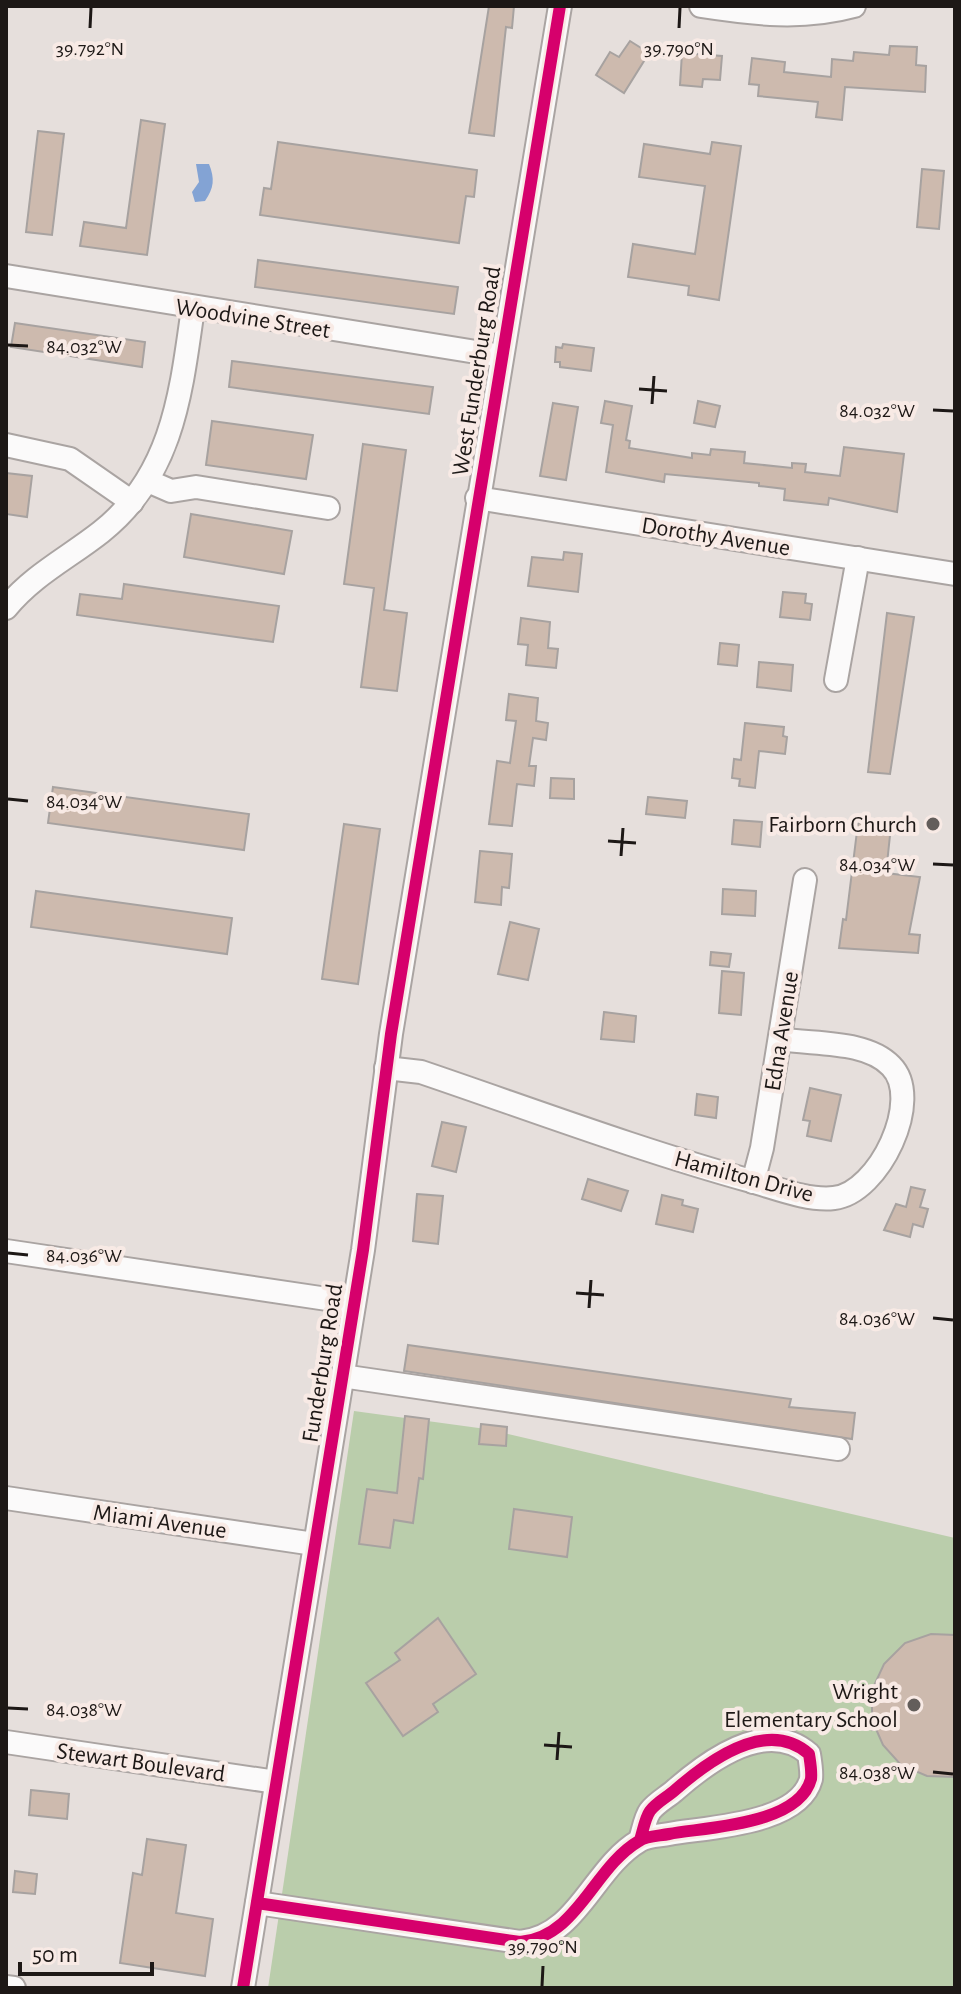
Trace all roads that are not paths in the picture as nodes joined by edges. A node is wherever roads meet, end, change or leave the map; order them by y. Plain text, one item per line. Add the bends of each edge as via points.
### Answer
1 (560, 6) edge
2 (701, 6) edge
3 (854, 6) edge
4 (6, 276) edge
5 (193, 308) junction
6 (501, 356) junction
7 (6, 445) edge
8 (148, 481) junction
9 (477, 498) junction
10 (132, 502) junction
11 (328, 508) dead end
12 (858, 558) junction
13 (955, 574) edge
14 (6, 608) edge
15 (836, 680) dead end
16 (437, 744) joint
17 (805, 880) dead end
18 (780, 1039) junction
19 (386, 1068) junction
20 (753, 1182) junction
21 (6, 1251) edge
22 (354, 1303) junction
23 (342, 1376) junction
24 (838, 1449) dead end
25 (6, 1498) edge
26 (314, 1544) junction
27 (6, 1742) edge
28 (276, 1782) junction
29 (640, 1840) junction
30 (257, 1903) junction
31 (6, 1987) edge
32 (14, 1988) edge
33 (243, 1988) edge

1 - 6 street, West Funderburg Road
2 - 3 street via 780,16
4 - 5 street, Woodvine Street
5 - 6 street, Woodvine Street
5 - 8 street via 179,406
6 - 9 street, West Funderburg Road
7 - 10 street via 70,459
8 - 10 street
8 - 11 street via 171,491 196,487
9 - 12 street, Dorothy Avenue
9 - 16 street, West Funderburg Road
10 - 14 street via 103,531 31,580
12 - 13 street, Dorothy Avenue
12 - 15 street
16 - 19 street, Funderburg Road
17 - 18 street, Edna Avenue
18 - 20 street, Edna Avenue
18 - 20 street, Hamilton Drive via 856,1049 881,1058 898,1077 900,1108 884,1161 858,1190 830,1199
19 - 20 street, Hamilton Drive via 421,1072
19 - 22 street, Funderburg Road
21 - 22 street
22 - 23 street, Funderburg Road
23 - 24 street
23 - 26 street, Funderburg Road
25 - 26 street, Miami Avenue
26 - 28 street, Funderburg Road
27 - 28 street, Stewart Boulevard
28 - 30 street, Funderburg Road
29 - 29 street via 649,1812 696,1772 742,1745 774,1739 796,1743 809,1754 811,1777 802,1797 785,1810
29 - 30 street via 560,1926 536,1941
30 - 33 street, Funderburg Road
31 - 32 street

